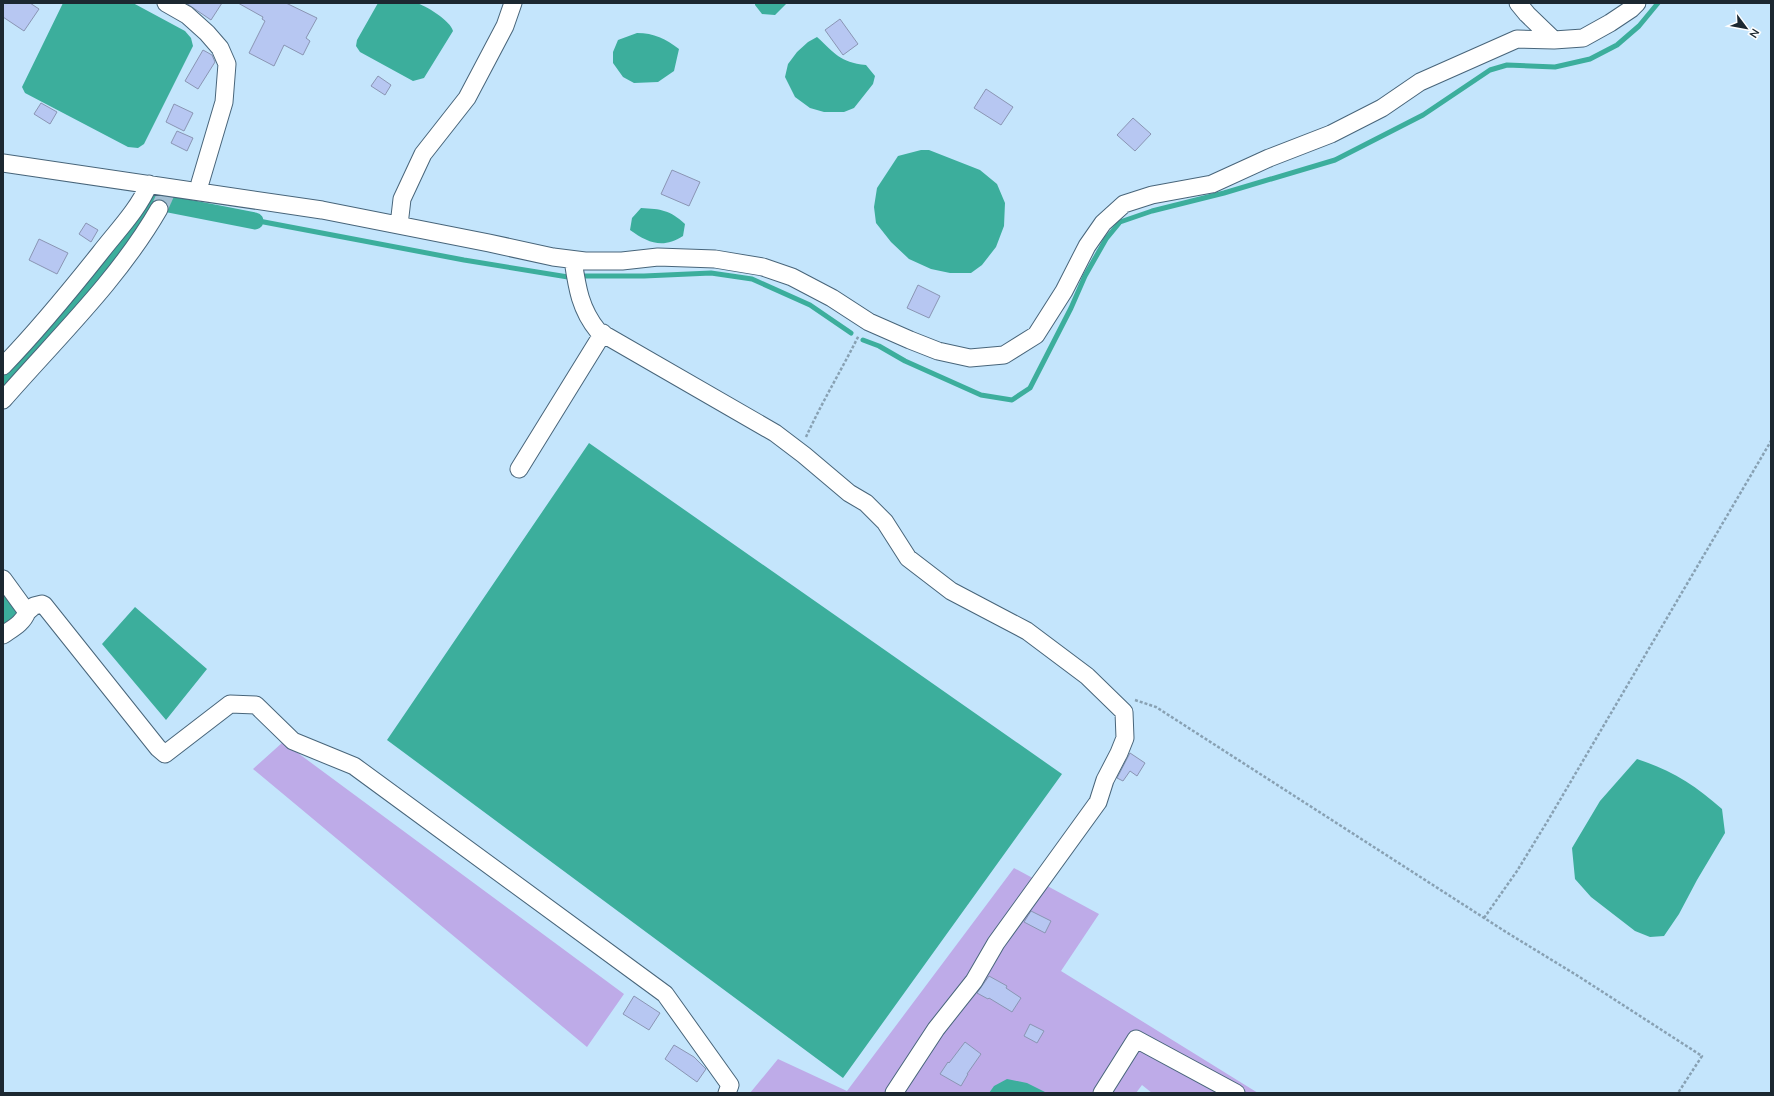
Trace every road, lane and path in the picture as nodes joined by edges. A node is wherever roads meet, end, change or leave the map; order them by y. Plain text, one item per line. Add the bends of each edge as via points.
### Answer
1 (166, 3) edge
2 (513, 3) edge
3 (1518, 3) edge
4 (1637, 3) edge
5 (1554, 40) junction
6 (3, 163) edge
7 (149, 184) junction
8 (200, 192) junction
9 (159, 208) tunnel mouth
10 (399, 225) junction
11 (573, 260) junction
12 (869, 322) junction
13 (603, 334) junction
14 (3, 366) edge
15 (3, 400) edge
16 (1771, 441) edge
17 (799, 451) junction
18 (519, 469) dead end
19 (3, 579) edge
20 (27, 612) junction
21 (3, 635) edge
22 (1134, 700) dead end
23 (1484, 918) junction
24 (727, 1093) edge
25 (894, 1093) edge
26 (1102, 1093) edge
27 (1236, 1093) edge
28 (1678, 1093) edge

1 - 8 street via 187,15 207,33 220,48 227,64 224,102 200,183
2 - 10 street via 505,26 467,98 423,154 402,199
3 - 5 street
4 - 5 street via 1610,23 1583,38
5 - 12 street via 1517,39 1420,82 1382,108 1331,134 1212,184 1152,195 1124,204 1103,223 1087,246 1064,291 1036,335 1004,355 970,358 938,351
6 - 7 street
7 - 8 street
7 - 14 street via 142,200 101,252
8 - 10 street via 322,210
9 - 15 street via 148,228 101,291
10 - 11 street
11 - 12 street via 622,261 658,257 708,259 763,267 792,277 832,298
11 - 13 street via 582,306
12 - 17 path via 860,333
13 - 17 street via 744,414
13 - 18 street
16 - 23 path via 1547,822
17 - 25 street via 849,493 866,503 885,522 908,558 950,591 1027,631 1087,676 1124,712 1125,738 1098,802 996,943 974,982 936,1029
19 - 20 street
20 - 21 street via 24,619
20 - 24 street via 34,606 44,605 165,754 230,704 256,704 293,741 354,766 665,994 730,1085
22 - 23 path via 1156,707
23 - 28 path via 1702,1056
26 - 27 street via 1136,1040

